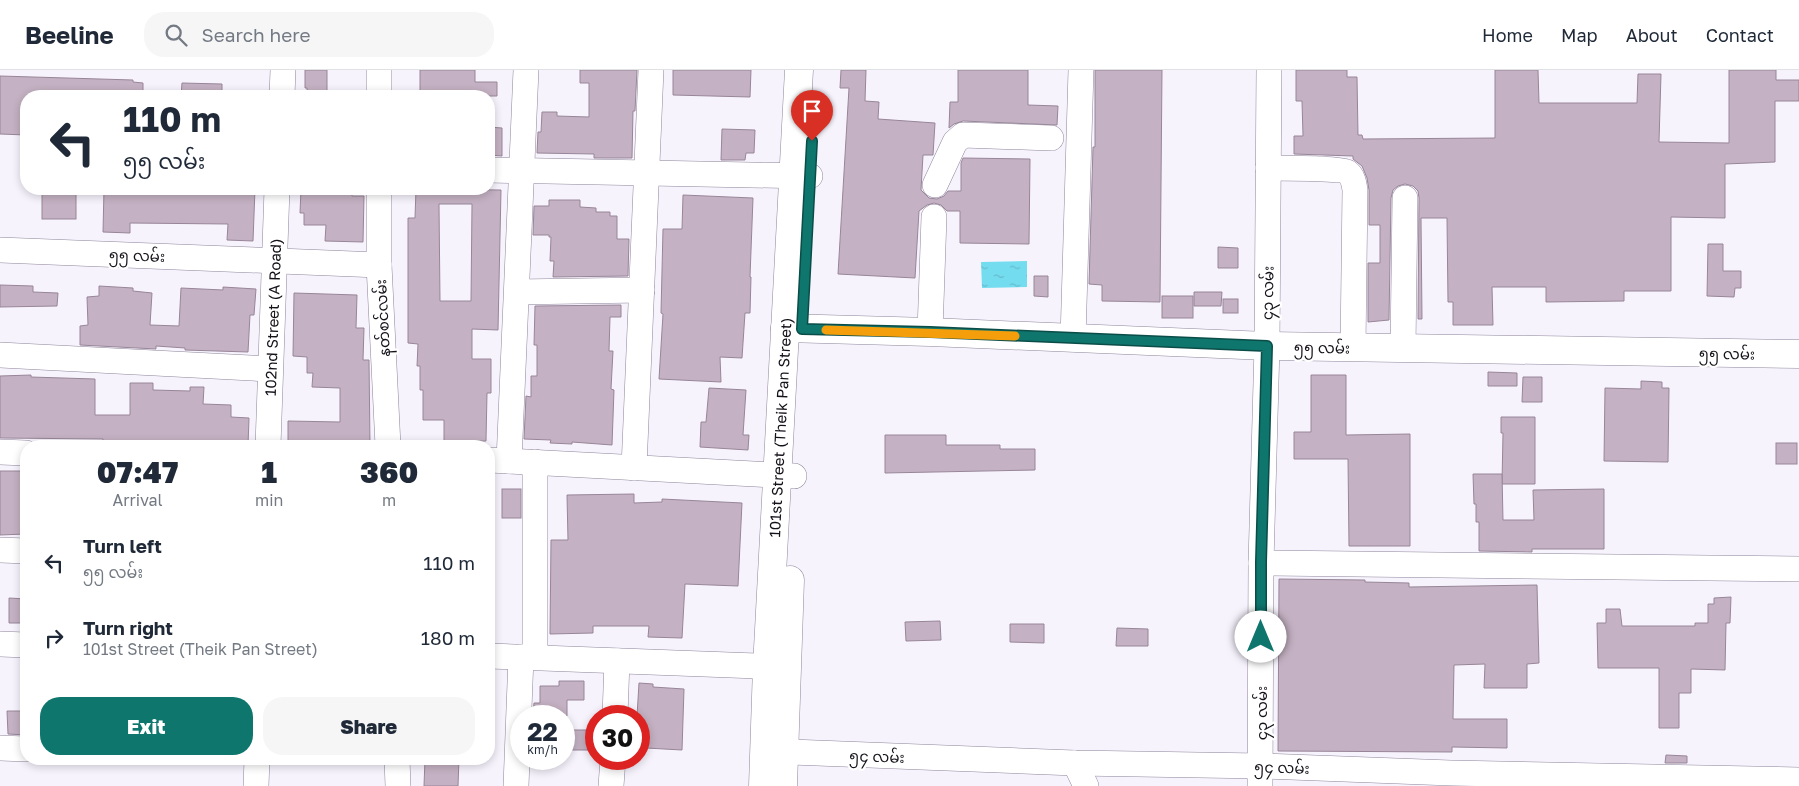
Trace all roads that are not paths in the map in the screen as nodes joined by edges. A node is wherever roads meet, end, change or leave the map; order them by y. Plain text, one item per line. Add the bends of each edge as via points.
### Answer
1 (282, 70) edge
2 (379, 70) edge
3 (526, 70) edge
4 (651, 70) edge
5 (799, 70) edge
6 (815, 70) edge
7 (1081, 70) edge
8 (1269, 70) edge
9 (282, 90) edge
10 (379, 90) edge
11 (1051, 138) dead end
12 (1268, 168) junction
13 (495, 170) edge
14 (522, 170) junction
15 (647, 172) junction
16 (802, 176) junction
17 (935, 185) dead end
18 (277, 195) edge
19 (379, 195) edge
20 (1405, 198) dead end
21 (934, 218) dead end
22 (0, 250) edge
23 (275, 261) junction
24 (379, 265) junction
25 (642, 290) junction
26 (517, 292) junction
27 (794, 329) junction
28 (930, 332) junction
29 (1072, 338) junction
30 (1267, 346) junction
31 (1353, 348) junction
32 (1403, 348) junction
33 (1799, 354) edge
34 (0, 355) edge
35 (270, 369) junction
36 (268, 440) edge
37 (388, 440) edge
38 (0, 452) edge
39 (20, 453) edge
40 (499, 461) edge
41 (535, 462) junction
42 (634, 468) junction
43 (786, 476) junction
44 (0, 550) edge
45 (20, 551) edge
46 (1261, 562) junction
47 (1799, 569) edge
48 (0, 644) edge
49 (20, 645) edge
50 (495, 656) edge
51 (528, 657) junction
52 (617, 661) junction
53 (777, 667) junction
54 (615, 705) edge
55 (0, 748) edge
56 (20, 749) edge
57 (775, 752) junction
58 (1075, 762) junction
59 (257, 765) edge
60 (397, 765) edge
61 (613, 770) edge
62 (1260, 776) edge
63 (1451, 780) edge
64 (1799, 780) edge
65 (256, 786) edge
66 (398, 786) edge
67 (516, 786) edge
68 (612, 786) edge
69 (763, 786) edge
70 (783, 786) edge
71 (1086, 786) edge

1 - 9 street
2 - 10 street
3 - 14 street
4 - 15 street
5 - 16 main road, 101st Street (Theik Pan Street)
6 - 16 main road, 101st Street (Theik Pan Street)
7 - 29 street
8 - 12 street, ၄၃ လမ်း
11 - 17 street via 962,135
12 - 30 street, ၄၃ လမ်း
12 - 31 street via 1336,170 1347,172 1353,179
13 - 14 street
14 - 15 street
14 - 26 street
15 - 16 street
15 - 25 street
16 - 27 main road, 101st Street (Theik Pan Street)
18 - 23 street, 102nd Street (A Road)
19 - 24 street, နတ်စင်လမ်း
20 - 32 street
21 - 28 street
22 - 23 street, ၅၅ လမ်း
23 - 24 street, ၅၅ လမ်း
23 - 35 street, 102nd Street (A Road)
24 - 37 street, နတ်စင်လမ်း
25 - 26 street
25 - 42 street
26 - 40 street
27 - 28 main road, ၅၅ လမ်း
27 - 43 main road, 101st Street (Theik Pan Street)
28 - 29 main road, ၅၅ လမ်း
29 - 30 main road, ၅၅ လမ်း
30 - 31 main road, ၅၅ လမ်း
30 - 46 street, ၄၃ လမ်း
31 - 32 main road, ၅၅ လမ်း
32 - 33 main road, ၅၅ လမ်း
34 - 35 street
35 - 36 street, 102nd Street (A Road)
38 - 39 street
40 - 41 street
41 - 42 street
41 - 51 street
42 - 43 street
43 - 53 main road, 101st Street (Theik Pan Street)
44 - 45 street
46 - 47 street
46 - 62 street, ၄၃ လမ်း
48 - 49 street
50 - 51 street
51 - 52 street
51 - 67 street
52 - 53 street
52 - 54 street
53 - 57 main road, 101st Street (Theik Pan Street)
55 - 56 street
57 - 58 street, ၅၄ လမ်း
57 - 69 main road, 101st Street (Theik Pan Street)
57 - 70 main road, 101st Street (Theik Pan Street)
58 - 62 street, ၅၄ လမ်း
58 - 71 street
59 - 65 street
60 - 66 street
61 - 68 street
62 - 63 street, ၅၄ လမ်း
63 - 64 street, ၅၄ လမ်း

